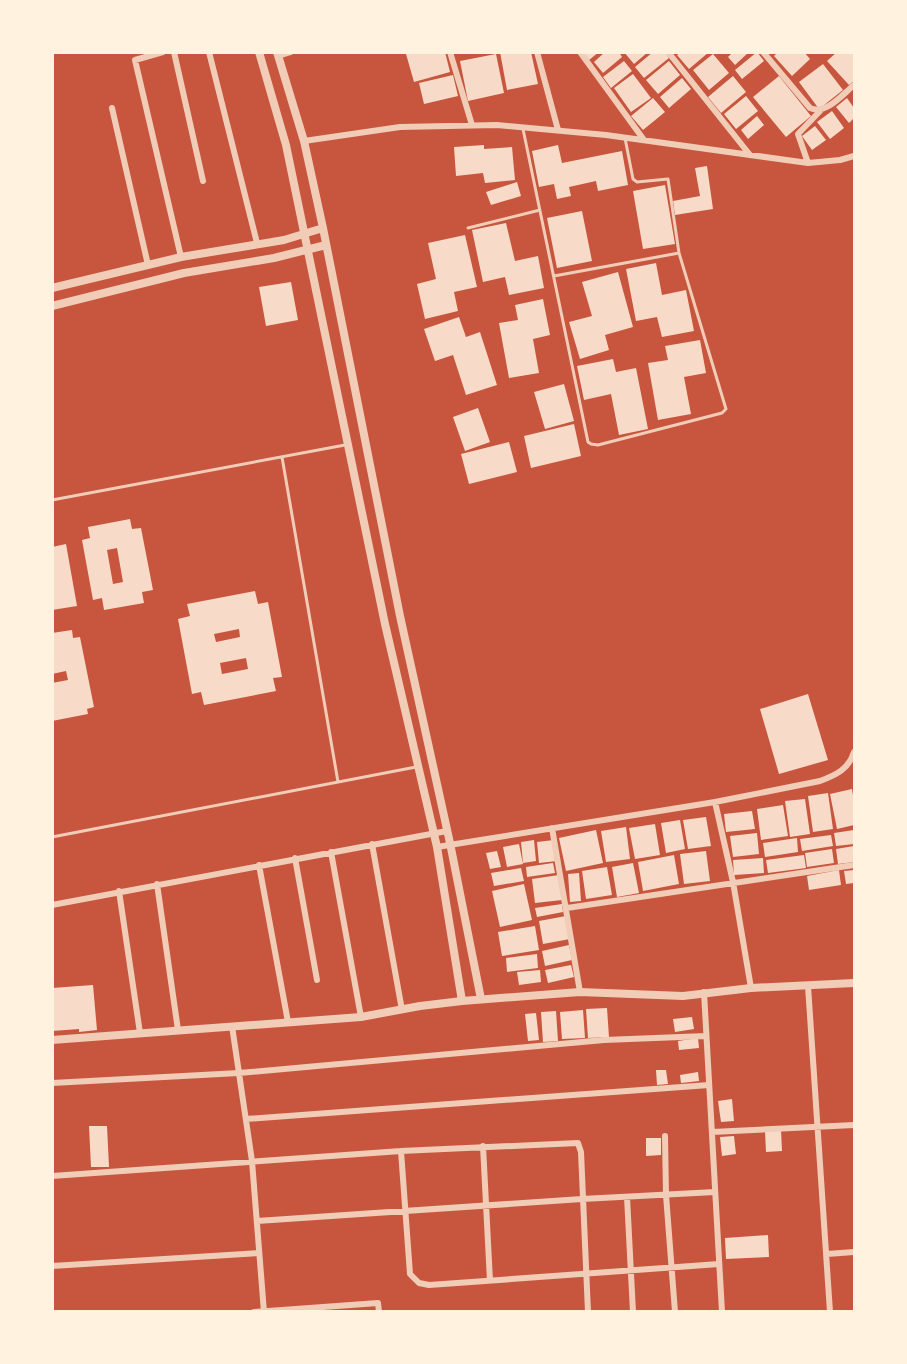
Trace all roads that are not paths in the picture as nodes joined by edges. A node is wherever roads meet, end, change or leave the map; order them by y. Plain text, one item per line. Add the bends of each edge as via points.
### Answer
1 (164, 52) edge
2 (174, 52) edge
3 (209, 52) edge
4 (260, 52) edge
5 (291, 52) edge
6 (450, 52) edge
7 (537, 52) edge
8 (580, 52) edge
9 (763, 52) edge
10 (278, 54) edge
11 (672, 54) edge
12 (855, 85) edge
13 (112, 108) dead end
14 (820, 111) junction
15 (472, 125) junction
16 (523, 127) junction
17 (558, 130) junction
18 (624, 137) junction
19 (645, 140) junction
20 (304, 141) junction
21 (750, 155) junction
22 (855, 156) edge
23 (808, 163) junction
24 (203, 181) dead end
25 (540, 210) junction
26 (323, 228) junction
27 (468, 228) dead end
28 (305, 234) junction
29 (257, 243) junction
30 (326, 245) junction
31 (309, 250) junction
32 (680, 253) junction
33 (181, 257) junction
34 (148, 265) junction
35 (554, 276) junction
36 (52, 288) edge
37 (52, 306) edge
38 (348, 444) junction
39 (282, 457) junction
40 (52, 500) edge
41 (855, 752) edge
42 (432, 763) junction
43 (418, 766) junction
44 (338, 782) junction
45 (715, 802) junction
46 (552, 828) junction
47 (447, 831) junction
48 (433, 832) junction
49 (53, 836) edge
50 (450, 843) junction
51 (372, 844) junction
52 (437, 846) junction
53 (331, 852) junction
54 (295, 858) junction
55 (259, 865) junction
56 (855, 865) edge
57 (733, 882) junction
58 (157, 884) junction
59 (119, 891) junction
60 (52, 904) edge
61 (567, 908) junction
62 (317, 980) dead end
63 (855, 983) edge
64 (808, 986) junction
65 (751, 988) junction
66 (579, 992) junction
67 (704, 992) junction
68 (482, 999) junction
69 (462, 1000) junction
70 (402, 1010) junction
71 (361, 1017) junction
72 (288, 1022) junction
73 (232, 1026) junction
74 (178, 1030) junction
75 (140, 1033) junction
76 (706, 1036) junction
77 (52, 1040) edge
78 (239, 1073) junction
79 (52, 1083) edge
80 (709, 1085) junction
81 (246, 1119) junction
82 (855, 1125) edge
83 (818, 1127) junction
84 (712, 1132) junction
85 (665, 1136) dead end
86 (483, 1146) junction
87 (401, 1151) junction
88 (252, 1161) junction
89 (52, 1176) edge
90 (715, 1192) junction
91 (666, 1195) junction
92 (627, 1197) junction
93 (582, 1199) junction
94 (487, 1205) junction
95 (406, 1211) junction
96 (257, 1221) junction
97 (855, 1252) edge
98 (259, 1253) junction
99 (827, 1254) junction
100 (719, 1264) junction
101 (52, 1266) edge
102 (671, 1268) junction
103 (631, 1269) junction
104 (586, 1275) junction
105 (490, 1281) junction
106 (254, 1311) edge
107 (264, 1311) edge
108 (379, 1311) edge
109 (588, 1311) edge
110 (633, 1311) edge
111 (675, 1311) edge
112 (722, 1311) edge
113 (830, 1311) edge

1 - 33 street via 135,60
2 - 24 street
3 - 29 street
4 - 28 street
5 - 10 street
6 - 15 street
7 - 17 street
8 - 19 street
9 - 14 street via 810,108
10 - 20 street
11 - 21 street
12 - 14 street
13 - 34 street
14 - 23 street via 798,134
15 - 16 street
15 - 20 street via 400,127
16 - 17 street
16 - 25 lane
17 - 18 street
18 - 19 street
18 - 32 lane via 633,179 668,179
19 - 21 street
20 - 26 street
21 - 23 street
22 - 23 street
25 - 27 lane
25 - 35 lane
26 - 28 street
26 - 30 street
28 - 29 street
28 - 31 street
29 - 33 street
30 - 31 street
30 - 42 street
31 - 37 street via 184,273
31 - 38 street
32 - 35 lane
32 - 35 lane via 726,409 598,445 588,442
33 - 34 street
34 - 36 street
38 - 39 lane
38 - 43 street
39 - 40 lane
39 - 44 lane
41 - 45 street via 845,768 820,781
42 - 43 street
42 - 47 street
43 - 44 lane
43 - 48 street
44 - 49 lane
45 - 46 street
45 - 57 street
46 - 50 street
46 - 61 street
47 - 48 street
47 - 50 street
48 - 51 street
48 - 52 street
50 - 52 street
50 - 68 street
51 - 53 street
51 - 70 street
52 - 69 street
53 - 54 street
53 - 71 street
54 - 55 street
54 - 62 street
55 - 58 street
55 - 72 street
56 - 57 street
57 - 61 street
57 - 65 street
58 - 59 street
58 - 74 street
59 - 60 street
59 - 75 street
61 - 66 street
63 - 64 street
64 - 65 street
64 - 83 street
65 - 67 street
66 - 67 street via 683,996
66 - 68 street
67 - 76 street
68 - 69 street
69 - 70 street
70 - 71 street
71 - 72 street
72 - 73 street
73 - 74 street
73 - 78 street
74 - 75 street
75 - 77 street
76 - 78 street via 604,1040
76 - 80 street
78 - 79 street
78 - 81 street
80 - 81 street
80 - 84 street
81 - 88 street
82 - 83 street
83 - 84 street
83 - 99 street
84 - 90 street
85 - 91 street
86 - 87 street
86 - 93 street via 578,1143
86 - 94 street
87 - 88 street
87 - 95 street
88 - 89 street
88 - 96 street
90 - 91 street
90 - 100 street
91 - 92 street
91 - 102 street
92 - 93 street
92 - 103 street
93 - 94 street
93 - 104 street
94 - 95 street
94 - 105 street
95 - 96 street
95 - 105 street via 410,1274 419,1283
96 - 98 street
97 - 99 street
98 - 101 street
98 - 107 street
99 - 113 street
100 - 102 street
100 - 112 street
102 - 103 street
102 - 111 street
103 - 104 street
103 - 110 street
104 - 105 street
104 - 109 street
106 - 107 street
107 - 108 street via 378,1303

